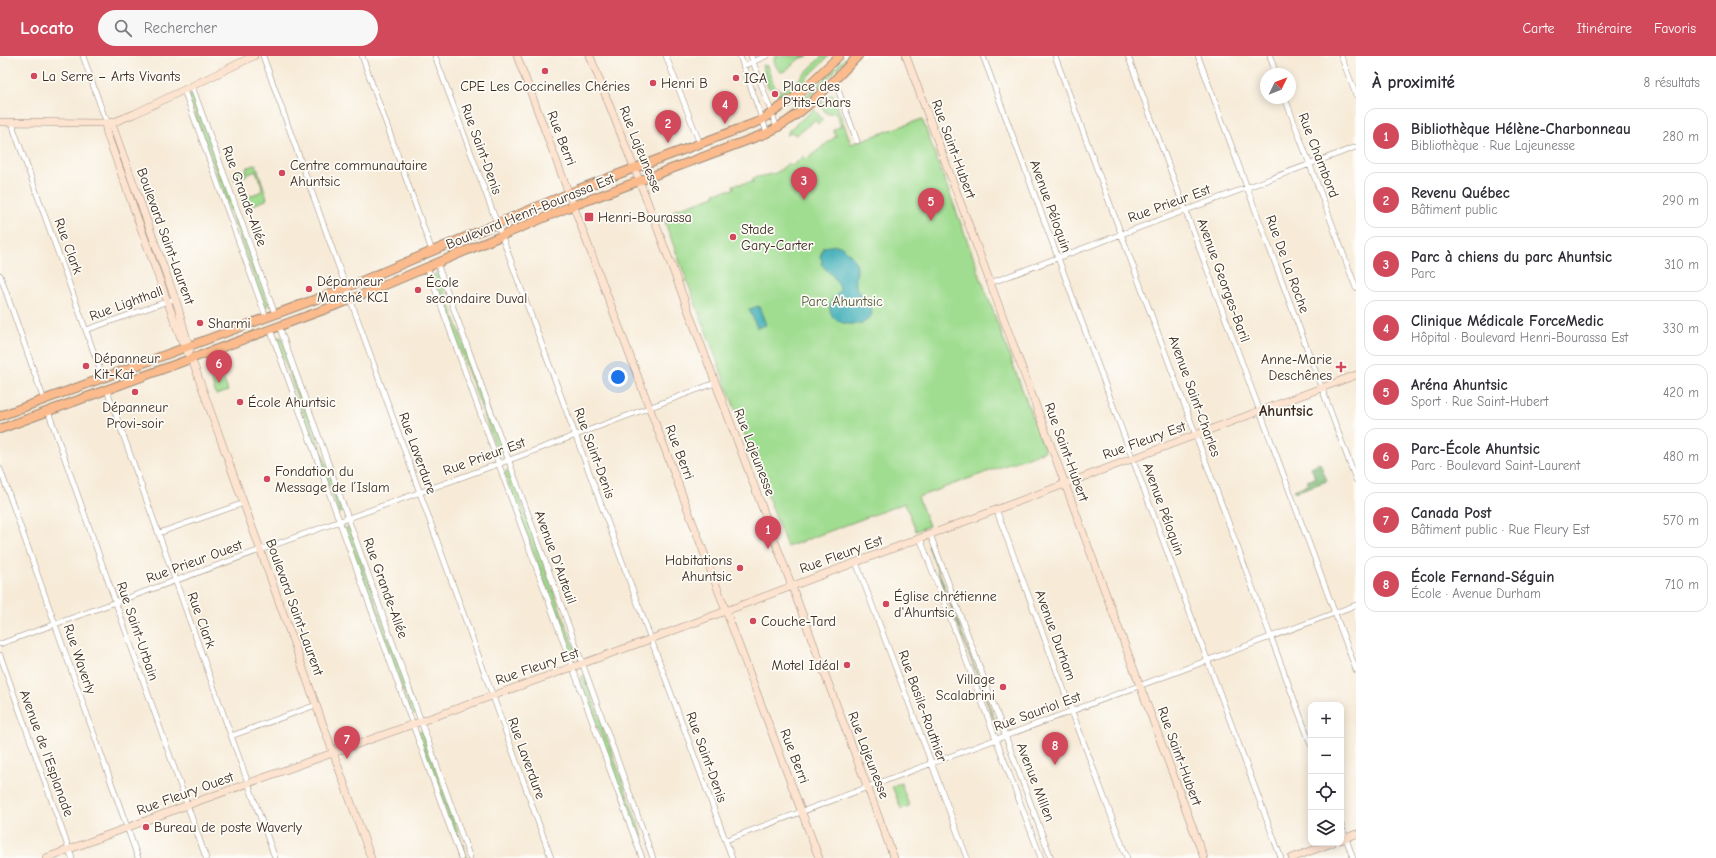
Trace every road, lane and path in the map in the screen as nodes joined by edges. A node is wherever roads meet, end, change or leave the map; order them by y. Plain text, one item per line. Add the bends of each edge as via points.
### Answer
1 (83, 56) edge
2 (254, 56) edge
3 (263, 56) edge
4 (362, 56) edge
5 (435, 56) edge
6 (517, 56) edge
7 (590, 56) edge
8 (666, 56) edge
9 (740, 56) edge
10 (751, 56) edge
11 (766, 56) edge
12 (839, 56) edge
13 (858, 56) edge
14 (906, 56) edge
15 (983, 56) edge
16 (1055, 56) edge
17 (1128, 56) edge
18 (1198, 56) edge
19 (1270, 56) edge
20 (1341, 56) edge
21 (753, 62) junction
22 (743, 66) junction
23 (1274, 68) edge
24 (833, 81) junction
25 (192, 86) junction
26 (184, 90) junction
27 (1356, 95) edge
28 (1287, 104) edge
29 (772, 113) junction
30 (763, 119) junction
31 (107, 121) junction
32 (0, 122) edge
33 (13, 122) junction
34 (777, 128) junction
35 (768, 133) junction
36 (857, 141) dead end
37 (700, 144) junction
38 (1356, 146) edge
39 (1310, 164) junction
40 (634, 168) junction
41 (640, 181) junction
42 (1247, 187) junction
43 (569, 193) junction
44 (574, 205) junction
45 (1185, 210) junction
46 (497, 223) junction
47 (1121, 234) junction
48 (502, 236) junction
49 (432, 251) junction
50 (1057, 258) junction
51 (437, 263) junction
52 (427, 267) junction
53 (0, 275) edge
54 (990, 283) junction
55 (346, 288) junction
56 (1356, 288) edge
57 (174, 299) junction
58 (350, 300) junction
59 (167, 301) junction
60 (275, 314) junction
61 (266, 317) junction
62 (279, 326) junction
63 (270, 329) junction
64 (86, 330) junction
65 (187, 347) junction
66 (192, 361) junction
67 (1356, 375) edge
68 (103, 378) junction
69 (715, 383) junction
70 (1322, 388) junction
71 (107, 390) junction
72 (44, 400) junction
73 (650, 407) junction
74 (1260, 411) junction
75 (48, 412) junction
76 (0, 416) edge
77 (0, 429) edge
78 (1196, 435) junction
79 (575, 436) junction
80 (1132, 458) junction
81 (509, 460) junction
82 (499, 464) junction
83 (0, 468) edge
84 (1356, 480) edge
85 (1065, 484) junction
86 (419, 492) junction
87 (244, 503) junction
88 (996, 509) junction
89 (348, 518) junction
90 (339, 521) junction
91 (159, 533) junction
92 (930, 534) junction
93 (920, 538) junction
94 (260, 550) junction
95 (856, 562) junction
96 (176, 580) junction
97 (792, 586) junction
98 (115, 602) junction
99 (1356, 605) edge
100 (726, 611) junction
101 (1335, 613) junction
102 (55, 624) junction
103 (1270, 637) junction
104 (651, 639) junction
105 (0, 644) edge
106 (0, 655) edge
107 (1207, 660) junction
108 (583, 664) junction
109 (573, 668) junction
110 (1356, 670) edge
111 (1139, 685) junction
112 (492, 696) junction
113 (316, 705) junction
114 (1072, 711) junction
115 (421, 721) junction
116 (412, 724) junction
117 (231, 736) junction
118 (1005, 736) junction
119 (1308, 738) edge
120 (996, 739) junction
121 (333, 753) junction
122 (932, 762) junction
123 (248, 783) junction
124 (867, 787) junction
125 (187, 805) junction
126 (802, 811) junction
127 (127, 828) junction
128 (1356, 834) edge
129 (1344, 839) edge
130 (726, 840) junction
131 (1324, 846) edge
132 (69, 849) junction
133 (46, 858) edge
134 (72, 858) edge
135 (138, 858) edge
136 (206, 858) edge
137 (275, 858) edge
138 (370, 858) edge
139 (461, 858) edge
140 (470, 858) edge
141 (551, 858) edge
142 (642, 858) edge
143 (653, 858) edge
144 (732, 858) edge
145 (820, 858) edge
146 (894, 858) edge
147 (968, 858) edge
148 (1041, 858) edge
149 (1052, 858) edge
150 (1127, 858) edge
151 (1204, 858) edge
152 (1281, 858) edge
153 (1292, 858) edge
154 (1353, 858) edge

1 - 31 street, Boulevard Saint-Laurent
2 - 25 main road
3 - 55 street, Rue Laverdure
4 - 49 street
5 - 46 street, Rue Saint-Denis
6 - 43 main road, Rue Berri
7 - 40 main road, Rue Lajeunesse
8 - 37 street
9 - 22 street
10 - 21 street
11 - 21 street
12 - 29 main road, Boulevard Henri-Bourassa Est via 802,92
13 - 24 main road, Boulevard Henri-Bourassa Est
14 - 54 main road, Rue Saint-Hubert
15 - 50 street, Avenue Péloquin
16 - 47 street, Avenue Saint-Charles
17 - 45 street, Avenue Georges-Baril
18 - 42 street, Rue De La Roche
19 - 23 street
20 - 27 street
21 - 22 street
21 - 29 street
22 - 30 street
24 - 34 main road, Boulevard Henri-Bourassa Est via 804,109
24 - 36 street
25 - 26 main road
25 - 60 street, Rue Grande-Allée
26 - 31 main road via 131,116
26 - 61 street, Rue Grande-Allée
28 - 39 street, Rue Chambord
29 - 30 main road, Boulevard Henri-Bourassa Est
29 - 34 street
30 - 35 street
30 - 37 main road, Boulevard Henri-Bourassa Est
31 - 33 main road
31 - 57 main road, Boulevard Saint-Laurent via 113,127
31 - 59 main road, Boulevard Saint-Laurent via 107,134
32 - 33 main road
33 - 64 street, Rue Clark
34 - 35 main road, Boulevard Henri-Bourassa Est
35 - 41 main road, Boulevard Henri-Bourassa Est
37 - 40 main road, Boulevard Henri-Bourassa Est
38 - 39 street, Rue Prieur Est
39 - 42 street, Rue Prieur Est
39 - 56 street, Rue Chambord
40 - 41 main road, Rue Lajeunesse
40 - 43 main road, Boulevard Henri-Bourassa Est
41 - 44 main road, Boulevard Henri-Bourassa Est
41 - 69 main road, Rue Lajeunesse
42 - 45 street, Rue Prieur Est
42 - 70 street, Rue De La Roche
43 - 44 main road, Rue Berri
43 - 46 main road, Boulevard Henri-Bourassa Est
44 - 48 main road, Boulevard Henri-Bourassa Est
44 - 73 main road, Rue Berri
45 - 47 street, Rue Prieur Est
45 - 74 street, Avenue Georges-Baril
46 - 48 street, Rue Saint-Denis
46 - 49 main road, Boulevard Henri-Bourassa Est
47 - 50 street, Rue Prieur Est
47 - 78 street, Avenue Saint-Charles
48 - 51 main road, Boulevard Henri-Bourassa Est
48 - 79 street, Rue Saint-Denis
49 - 55 main road, Boulevard Henri-Bourassa Est
50 - 54 street, Rue Prieur Est
50 - 80 street, Avenue Péloquin
51 - 52 main road, Boulevard Henri-Bourassa Est
51 - 81 street, Avenue D'Auteuil
52 - 58 main road, Boulevard Henri-Bourassa Est
52 - 82 street, Avenue D'Auteuil
53 - 72 street
54 - 85 main road, Rue Saint-Hubert
55 - 58 street, Rue Laverdure
55 - 60 main road, Boulevard Henri-Bourassa Est
57 - 59 street, Rue Lighthall
57 - 65 main road, Boulevard Saint-Laurent
58 - 62 main road, Boulevard Henri-Bourassa Est
58 - 86 street, Rue Laverdure
59 - 64 street, Rue Lighthall
59 - 65 main road, Boulevard Saint-Laurent
60 - 61 main road, Boulevard Henri-Bourassa Est
61 - 65 main road, Boulevard Henri-Bourassa Est
62 - 63 main road, Boulevard Henri-Bourassa Est
62 - 89 street, Rue Grande-Allée
63 - 66 main road, Boulevard Henri-Bourassa Est
63 - 90 street, Rue Grande-Allée
64 - 68 street, Rue Clark
65 - 66 main road, Boulevard Saint-Laurent
65 - 68 main road, Boulevard Henri-Bourassa Est
66 - 71 main road, Boulevard Henri-Bourassa Est
66 - 87 main road, Boulevard Saint-Laurent
67 - 70 main road, Rue Fleury Est
68 - 72 main road, Boulevard Henri-Bourassa Est
69 - 73 street, Rue Prieur Est
69 - 97 main road, Rue Lajeunesse
70 - 74 main road, Rue Fleury Est
70 - 84 street, Rue De La Roche
71 - 75 main road, Boulevard Henri-Bourassa Est
71 - 91 street, Rue Clark
72 - 76 main road, Boulevard Henri-Bourassa Est
73 - 79 street, Rue Prieur Est
73 - 100 main road, Rue Berri
74 - 78 main road, Rue Fleury Est
74 - 101 street, Avenue Georges-Baril
75 - 77 main road, Boulevard Henri-Bourassa Est
75 - 98 street, Rue Saint-Urbain
78 - 80 main road, Rue Fleury Est
78 - 103 street, Avenue Saint-Charles
79 - 81 street, Rue Prieur Est
79 - 104 street, Rue Saint-Denis
80 - 85 main road, Rue Fleury Est
80 - 107 street, Avenue Péloquin
81 - 82 street, Rue Prieur Est
81 - 108 street, Avenue D'Auteuil
82 - 86 street, Rue Prieur Est
82 - 109 street, Avenue D'Auteuil
83 - 102 street, Rue Waverly
85 - 88 main road, Rue Fleury Est
85 - 111 main road, Rue Saint-Hubert
86 - 89 street, Rue Prieur Est
86 - 112 street, Rue Laverdure
87 - 91 street
87 - 94 main road, Boulevard Saint-Laurent
88 - 92 main road, Rue Fleury Est
88 - 114 street, Avenue Durham
89 - 90 street, Rue Prieur Est
89 - 115 street, Rue Grande-Allée
90 - 94 street, Rue Prieur Est
90 - 116 street, Rue Grande-Allée
91 - 96 street, Rue Clark
92 - 93 main road, Rue Fleury Est
92 - 118 street, Avenue Millen
93 - 95 main road, Rue Fleury Est
93 - 120 street, Avenue Millen
94 - 96 street, Rue Prieur Ouest
94 - 113 main road, Boulevard Saint-Laurent
95 - 97 main road, Rue Fleury Est
95 - 122 street, Rue Basile-Routhier
96 - 98 street, Rue Prieur Ouest
96 - 117 street, Rue Clark
97 - 100 main road, Rue Fleury Est
97 - 124 main road, Rue Lajeunesse
98 - 102 street, Rue Prieur Ouest
98 - 125 street, Rue Saint-Urbain
99 - 101 street, Rue Sauriol Est
100 - 104 main road, Rue Fleury Est
100 - 126 main road, Rue Berri
101 - 103 street, Rue Sauriol Est
101 - 110 street, Avenue Georges-Baril
102 - 105 street, Rue Prieur Ouest
102 - 127 street, Rue Waverly
103 - 107 street, Rue Sauriol Est
103 - 119 street, Avenue Saint-Charles
104 - 108 main road, Rue Fleury Est
104 - 130 street, Rue Saint-Denis
106 - 132 street, Avenue de l'Esplanade
107 - 111 street, Rue Sauriol Est
107 - 152 street, Avenue Péloquin
108 - 109 main road, Rue Fleury Est
108 - 143 street, Avenue D'Auteuil
109 - 112 main road, Rue Fleury Est
109 - 142 street, Avenue D'Auteuil
111 - 114 street, Rue Sauriol Est
111 - 151 main road, Rue Saint-Hubert
112 - 115 main road, Rue Fleury Est
112 - 141 street, Rue Laverdure
113 - 117 street
113 - 121 main road, Boulevard Saint-Laurent
114 - 118 street, Rue Sauriol Est
114 - 150 street, Avenue Durham
115 - 116 main road, Rue Fleury Est
115 - 140 street, Rue Grande-Allée
116 - 121 main road, Rue Fleury Est
116 - 139 street, Rue Grande-Allée
117 - 123 street, Rue Clark
118 - 120 street, Rue Sauriol Est
118 - 149 street, Avenue Millen
120 - 122 street, Rue Sauriol Est
120 - 148 street, Avenue Millen
121 - 123 main road, Rue Fleury Ouest
121 - 138 main road, Boulevard Saint-Laurent
122 - 124 street, Rue Sauriol Est
122 - 147 street, Rue Basile-Routhier
123 - 125 main road, Rue Fleury Ouest
123 - 137 street, Rue Clark
124 - 126 street, Rue Sauriol Est
124 - 146 main road, Rue Lajeunesse
125 - 127 main road, Rue Fleury Ouest
125 - 136 street, Rue Saint-Urbain
126 - 130 street, Rue Sauriol Est
126 - 145 main road, Rue Berri
127 - 132 main road, Rue Fleury Ouest
127 - 135 street, Rue Waverly
128 - 129 main road
129 - 154 street
130 - 144 street, Rue Saint-Denis
131 - 153 main road
132 - 133 main road, Rue Fleury Ouest
132 - 134 street, Avenue de l'Esplanade

